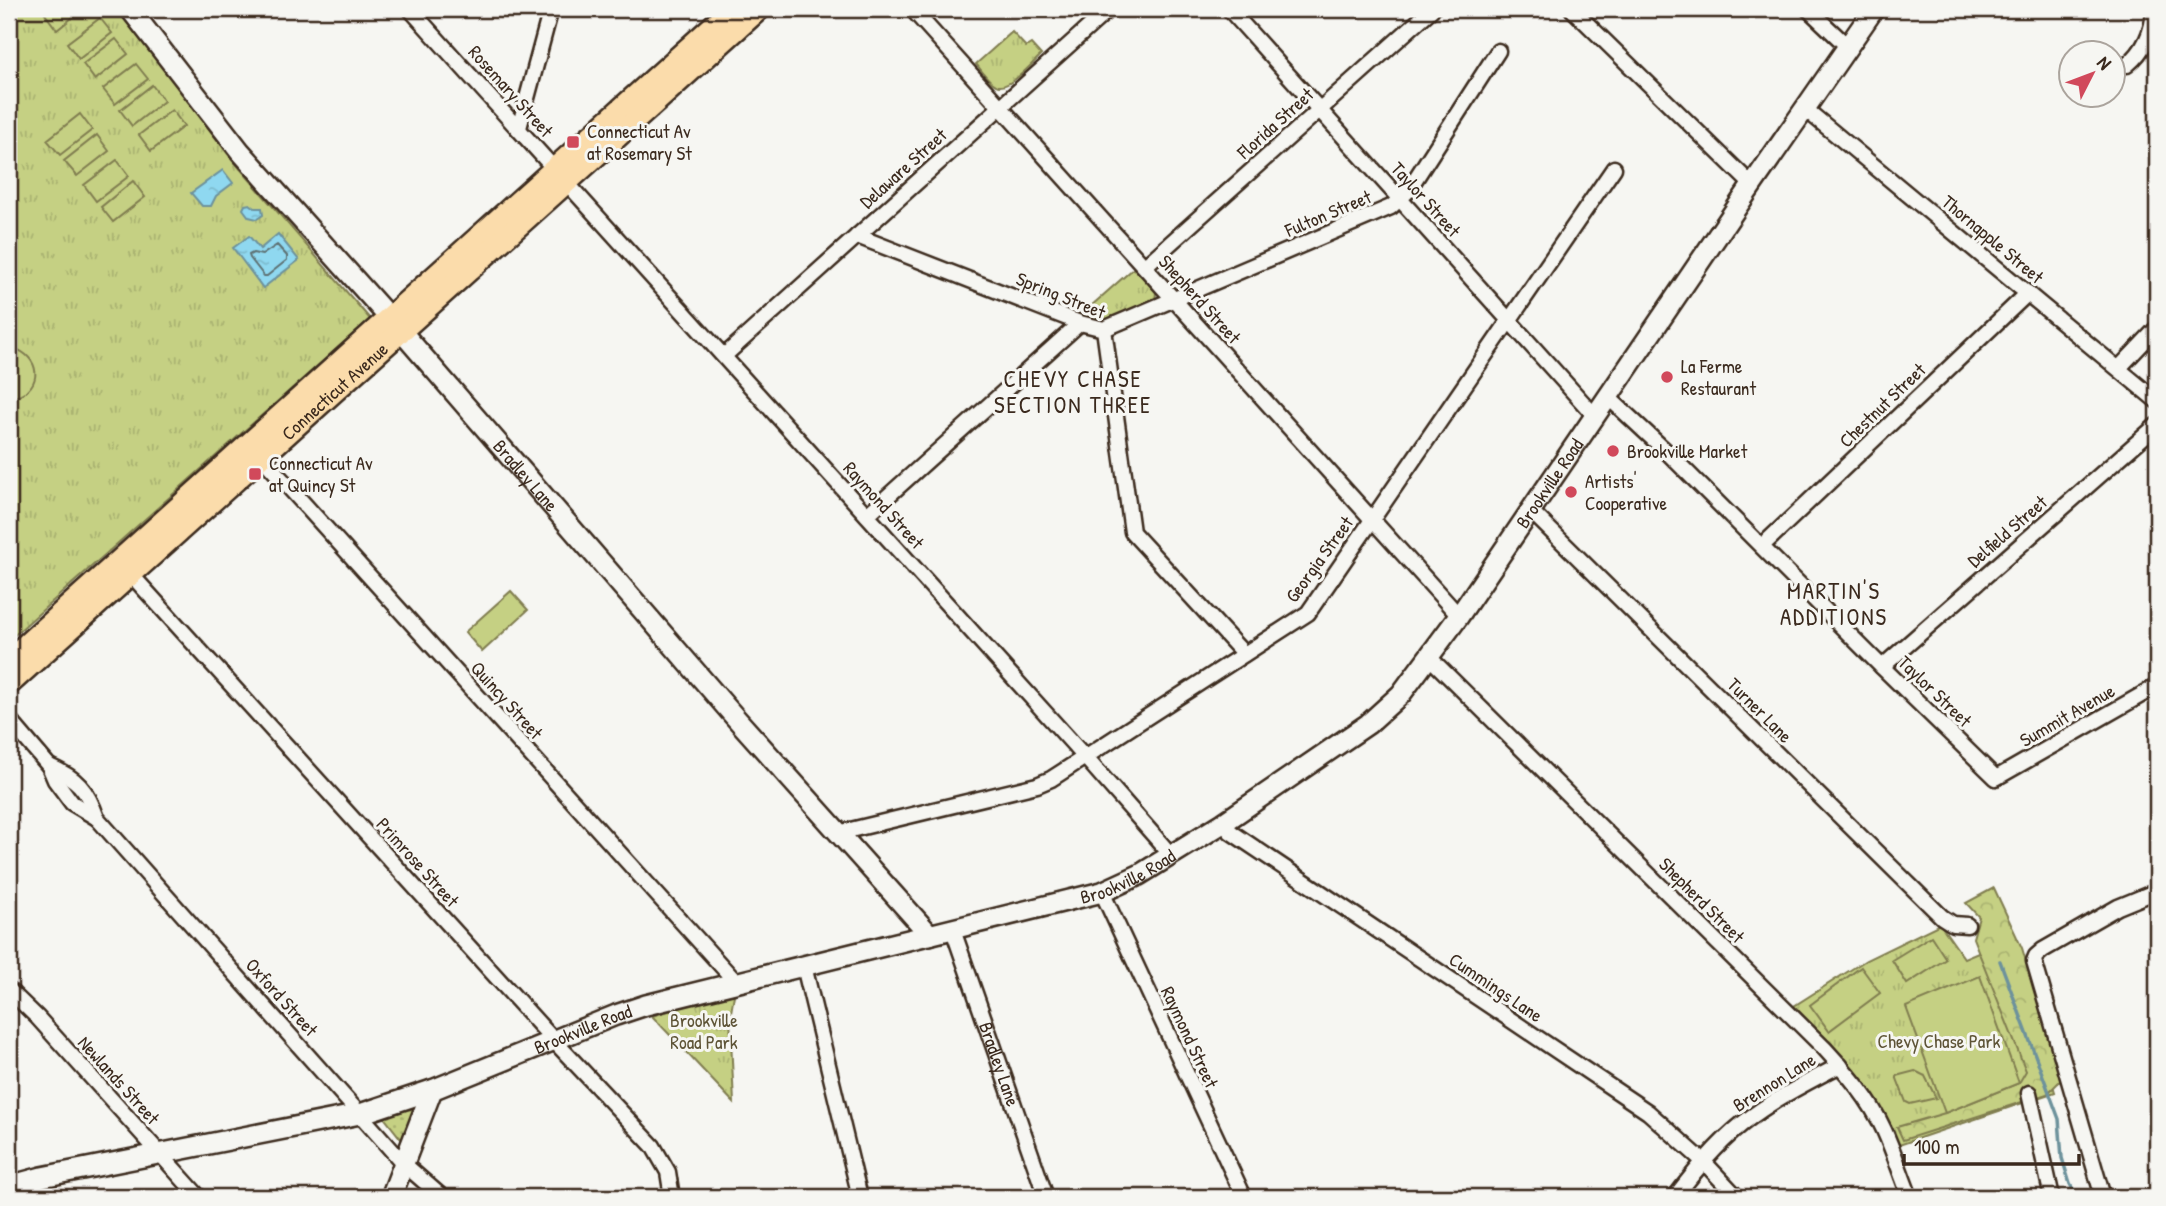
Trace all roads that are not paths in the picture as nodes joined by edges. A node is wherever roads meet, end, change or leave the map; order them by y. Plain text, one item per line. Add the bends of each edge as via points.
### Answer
1 (130, 9) edge
2 (410, 9) edge
3 (551, 9) edge
4 (732, 9) edge
5 (759, 9) edge
6 (912, 9) edge
7 (1109, 9) edge
8 (1229, 9) edge
9 (1432, 9) edge
10 (1572, 9) edge
11 (1808, 9) edge
12 (1874, 9) edge
13 (2154, 9) edge
14 (1847, 47) junction
15 (1498, 51) dead end
16 (2128, 64) edge
17 (1000, 106) junction
18 (1804, 108) junction
19 (1319, 109) junction
20 (519, 128) junction
21 (1614, 168) dead end
22 (561, 175) junction
23 (1752, 185) junction
24 (1400, 199) junction
25 (857, 236) junction
26 (1145, 266) junction
27 (2028, 293) junction
28 (1174, 299) junction
29 (1508, 320) junction
30 (1080, 323) junction
31 (395, 324) junction
32 (2157, 328) edge
33 (1104, 329) junction
34 (724, 356) junction
35 (2119, 368) junction
36 (1607, 396) junction
37 (2157, 401) edge
38 (1594, 415) junction
39 (2157, 425) edge
40 (256, 450) junction
41 (1531, 511) junction
42 (867, 515) junction
43 (1373, 519) junction
44 (1762, 546) junction
45 (125, 568) junction
46 (1459, 616) junction
47 (1244, 654) junction
48 (1429, 657) junction
49 (9, 660) edge
50 (1882, 667) junction
51 (9, 684) edge
52 (2157, 686) edge
53 (9, 719) edge
54 (1085, 757) junction
55 (1996, 778) joint
56 (1223, 823) junction
57 (838, 833) junction
58 (1172, 856) junction
59 (2157, 891) edge
60 (1102, 892) junction
61 (1967, 925) dead end
62 (953, 930) junction
63 (930, 935) junction
64 (804, 966) junction
65 (736, 982) junction
66 (9, 990) edge
67 (554, 1040) junction
68 (1840, 1065) junction
69 (432, 1090) junction
70 (2029, 1093) dead end
71 (360, 1114) junction
72 (159, 1153) junction
73 (1704, 1162) junction
74 (404, 1164) junction
75 (9, 1186) edge
76 (199, 1197) edge
77 (390, 1197) edge
78 (442, 1197) edge
79 (672, 1197) edge
80 (860, 1197) edge
81 (1046, 1197) edge
82 (1244, 1197) edge
83 (1675, 1197) edge
84 (1737, 1197) edge
85 (1910, 1197) edge
86 (2052, 1197) edge
87 (2103, 1197) edge

1 - 31 main road, Bradley Lane via 240,151
2 - 20 street, Rosemary Street
3 - 20 street
4 - 22 main road, Connecticut Avenue
5 - 22 main road, Connecticut Avenue
6 - 17 street, Shepherd Street
7 - 17 street, Delaware Street
8 - 19 street, Taylor Street
9 - 19 street, Florida Street
10 - 23 street
11 - 14 street
12 - 14 main road, Brookville Road
13 - 16 street via 2146,43
14 - 18 main road, Brookville Road
15 - 24 street, Fulton Street
17 - 25 street, Delaware Street
17 - 26 street, Shepherd Street
18 - 23 main road, Brookville Road
18 - 27 street, Thornapple Street
19 - 24 street, Taylor Street
19 - 26 street, Florida Street
20 - 22 street, Rosemary Street
21 - 29 street, Georgia Street
22 - 31 main road, Connecticut Avenue
22 - 34 street, Raymond Street
23 - 36 main road, Brookville Road
24 - 28 street, Fulton Street via 1391,207
24 - 29 street, Taylor Street
25 - 30 street, Spring Street
25 - 34 street, Delaware Street
26 - 28 street, Shepherd Street
27 - 35 street, Thornapple Street
27 - 44 street, Chestnut Street
28 - 33 street, Fulton Street
28 - 43 street, Shepherd Street
29 - 38 street, Taylor Street
29 - 43 street, Georgia Street
30 - 33 street, Spring Street
30 - 42 street
31 - 40 main road, Connecticut Avenue
31 - 57 main road, Bradley Lane
32 - 35 street
33 - 47 street, Spring Street via 1132,532
34 - 42 street, Raymond Street
35 - 37 street, Thornapple Street
36 - 38 main road, Brookville Road
36 - 44 street, Taylor Street
38 - 41 main road, Brookville Road
39 - 50 street, Delfield Street
40 - 45 main road, Connecticut Avenue
40 - 65 street, Quincy Street
41 - 46 main road, Brookville Road
41 - 61 street, Turner Lane via 1942,917 1952,925
42 - 54 street, Raymond Street
43 - 46 street, Shepherd Street
43 - 47 street, Georgia Street via 1308,613
44 - 50 street, Taylor Street
45 - 49 main road, Connecticut Avenue
45 - 51 main road, Connecticut Avenue
45 - 67 street, Primrose Street
46 - 48 main road, Brookville Road
47 - 54 street, Georgia Street
48 - 56 main road, Brookville Road via 1401,694 1368,724
48 - 68 street, Shepherd Street
50 - 55 street, Taylor Street
52 - 55 street, Summit Avenue
53 - 71 street, Oxford Street via 50,766 76,780 97,818
54 - 57 street, Georgia Street via 1037,785
54 - 58 street, Raymond Street
56 - 58 main road, Brookville Road
56 - 73 street, Cummings Lane via 1648,1112
57 - 63 main road, Bradley Lane
58 - 60 main road, Brookville Road
59 - 87 street via 2118,907 2043,950 2034,961
60 - 62 main road, Brookville Road
60 - 82 street, Raymond Street
62 - 63 main road, Brookville Road
62 - 81 street, Bradley Lane
63 - 64 main road, Brookville Road
64 - 65 main road, Brookville Road
64 - 80 street
65 - 67 main road, Brookville Road via 646,1005
66 - 72 street, Newlands Street
67 - 69 main road, Brookville Road
67 - 79 street, Primrose Street via 653,1146 668,1172
68 - 73 street, Brennon Lane via 1767,1105
68 - 85 street, Shepherd Street via 1884,1130
69 - 71 main road, Brookville Road
69 - 74 main road
70 - 86 street
71 - 72 main road, Brookville Road
71 - 74 street, Oxford Street
72 - 75 main road, Brookville Road
72 - 76 street, Newlands Street
73 - 83 street, Brennon Lane
73 - 84 street, Cummings Lane
74 - 77 main road
74 - 78 street, Oxford Street

